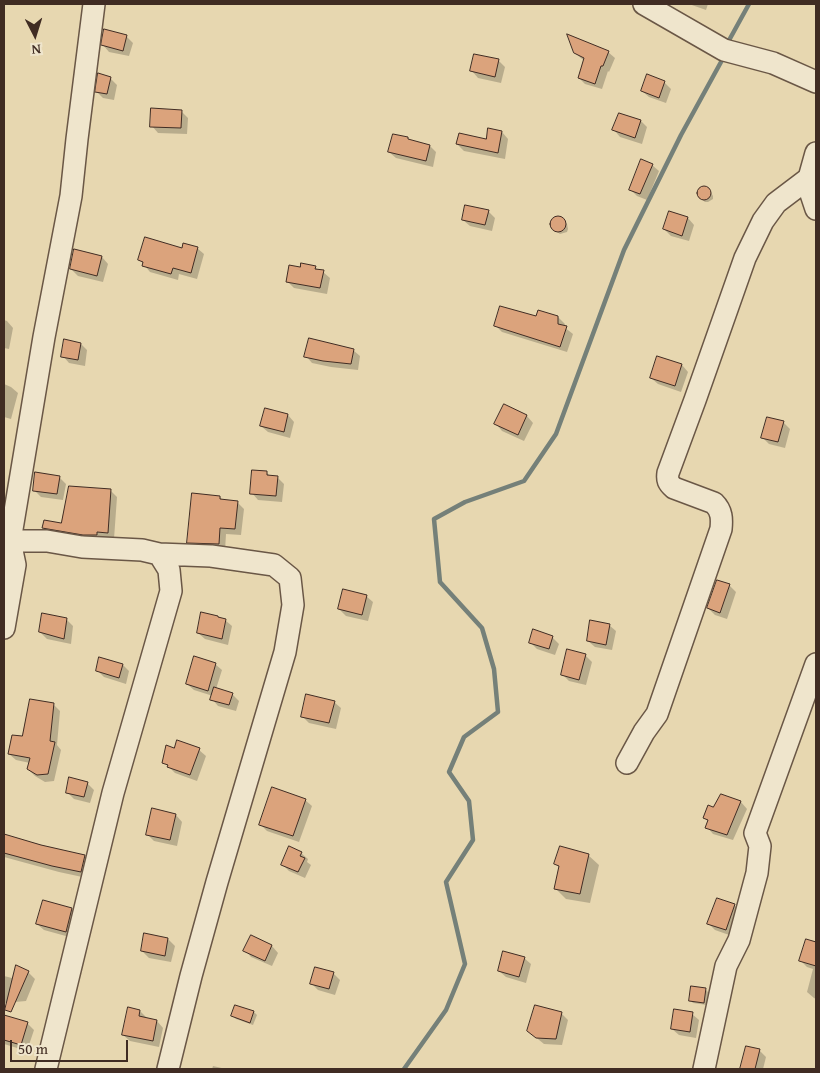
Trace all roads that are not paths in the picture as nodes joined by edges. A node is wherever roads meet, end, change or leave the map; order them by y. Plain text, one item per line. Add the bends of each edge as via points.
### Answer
1 (94, 4) edge
2 (644, 4) edge
3 (816, 82) edge
4 (816, 153) edge
5 (809, 178) junction
6 (816, 209) edge
7 (10, 541) junction
8 (159, 554) junction
9 (4, 628) edge
10 (816, 664) edge
11 (627, 763) dead end
12 (46, 1069) edge
13 (168, 1069) edge
14 (704, 1069) edge

1 - 7 street via 71,196
2 - 3 street via 724,50 773,64
4 - 5 street
5 - 6 street
5 - 11 street via 776,203 745,258 668,473 668,484 718,507 721,529 658,714
7 - 8 street via 47,541
7 - 9 street via 15,565
8 - 12 street via 170,570 171,591 113,793
8 - 13 street via 211,556 274,565 290,578 293,605 285,652 217,882
10 - 14 street via 755,833 760,846 757,873 739,940 726,966

